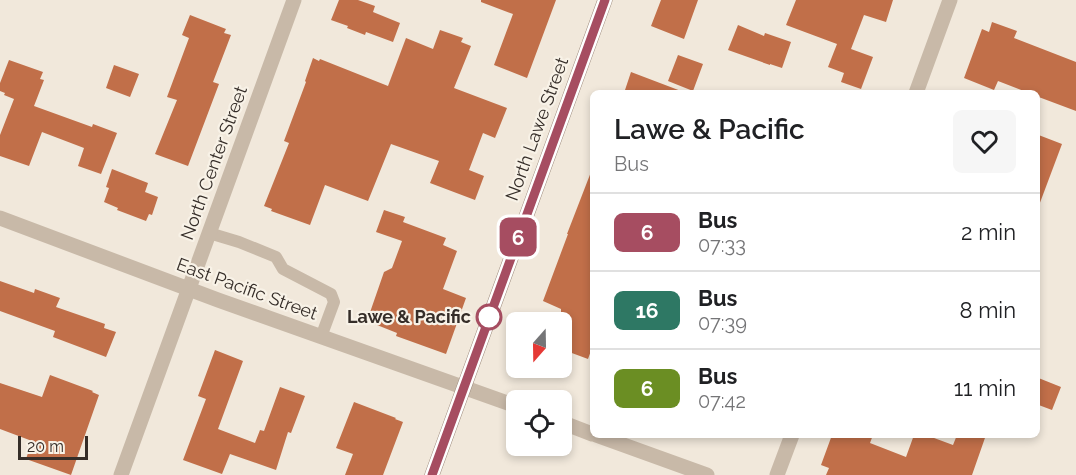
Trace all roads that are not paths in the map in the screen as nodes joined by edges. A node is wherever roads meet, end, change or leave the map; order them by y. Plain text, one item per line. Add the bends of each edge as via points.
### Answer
1 (294, 0) edge
2 (605, 0) edge
3 (950, 0) edge
4 (917, 90) edge
5 (0, 218) edge
6 (209, 233) junction
7 (189, 289) junction
8 (321, 337) junction
9 (464, 387) junction
10 (506, 402) edge
11 (572, 426) edge
12 (590, 433) edge
13 (605, 438) edge
14 (791, 438) edge
15 (121, 475) edge
16 (432, 475) edge
17 (707, 475) edge
18 (777, 475) edge

1 - 6 street, North Center Street
2 - 9 main road, North Lawe Street
3 - 4 street
5 - 7 street, East Pacific Street
6 - 7 street, North Center Street
6 - 8 lane via 276,257 283,269 331,294 334,302
7 - 8 street, East Pacific Street
7 - 15 street, North Center Street
8 - 9 street, East Pacific Street
9 - 10 street, East Pacific Street
9 - 16 main road, North Lawe Street
11 - 12 street
13 - 17 street
14 - 18 street

